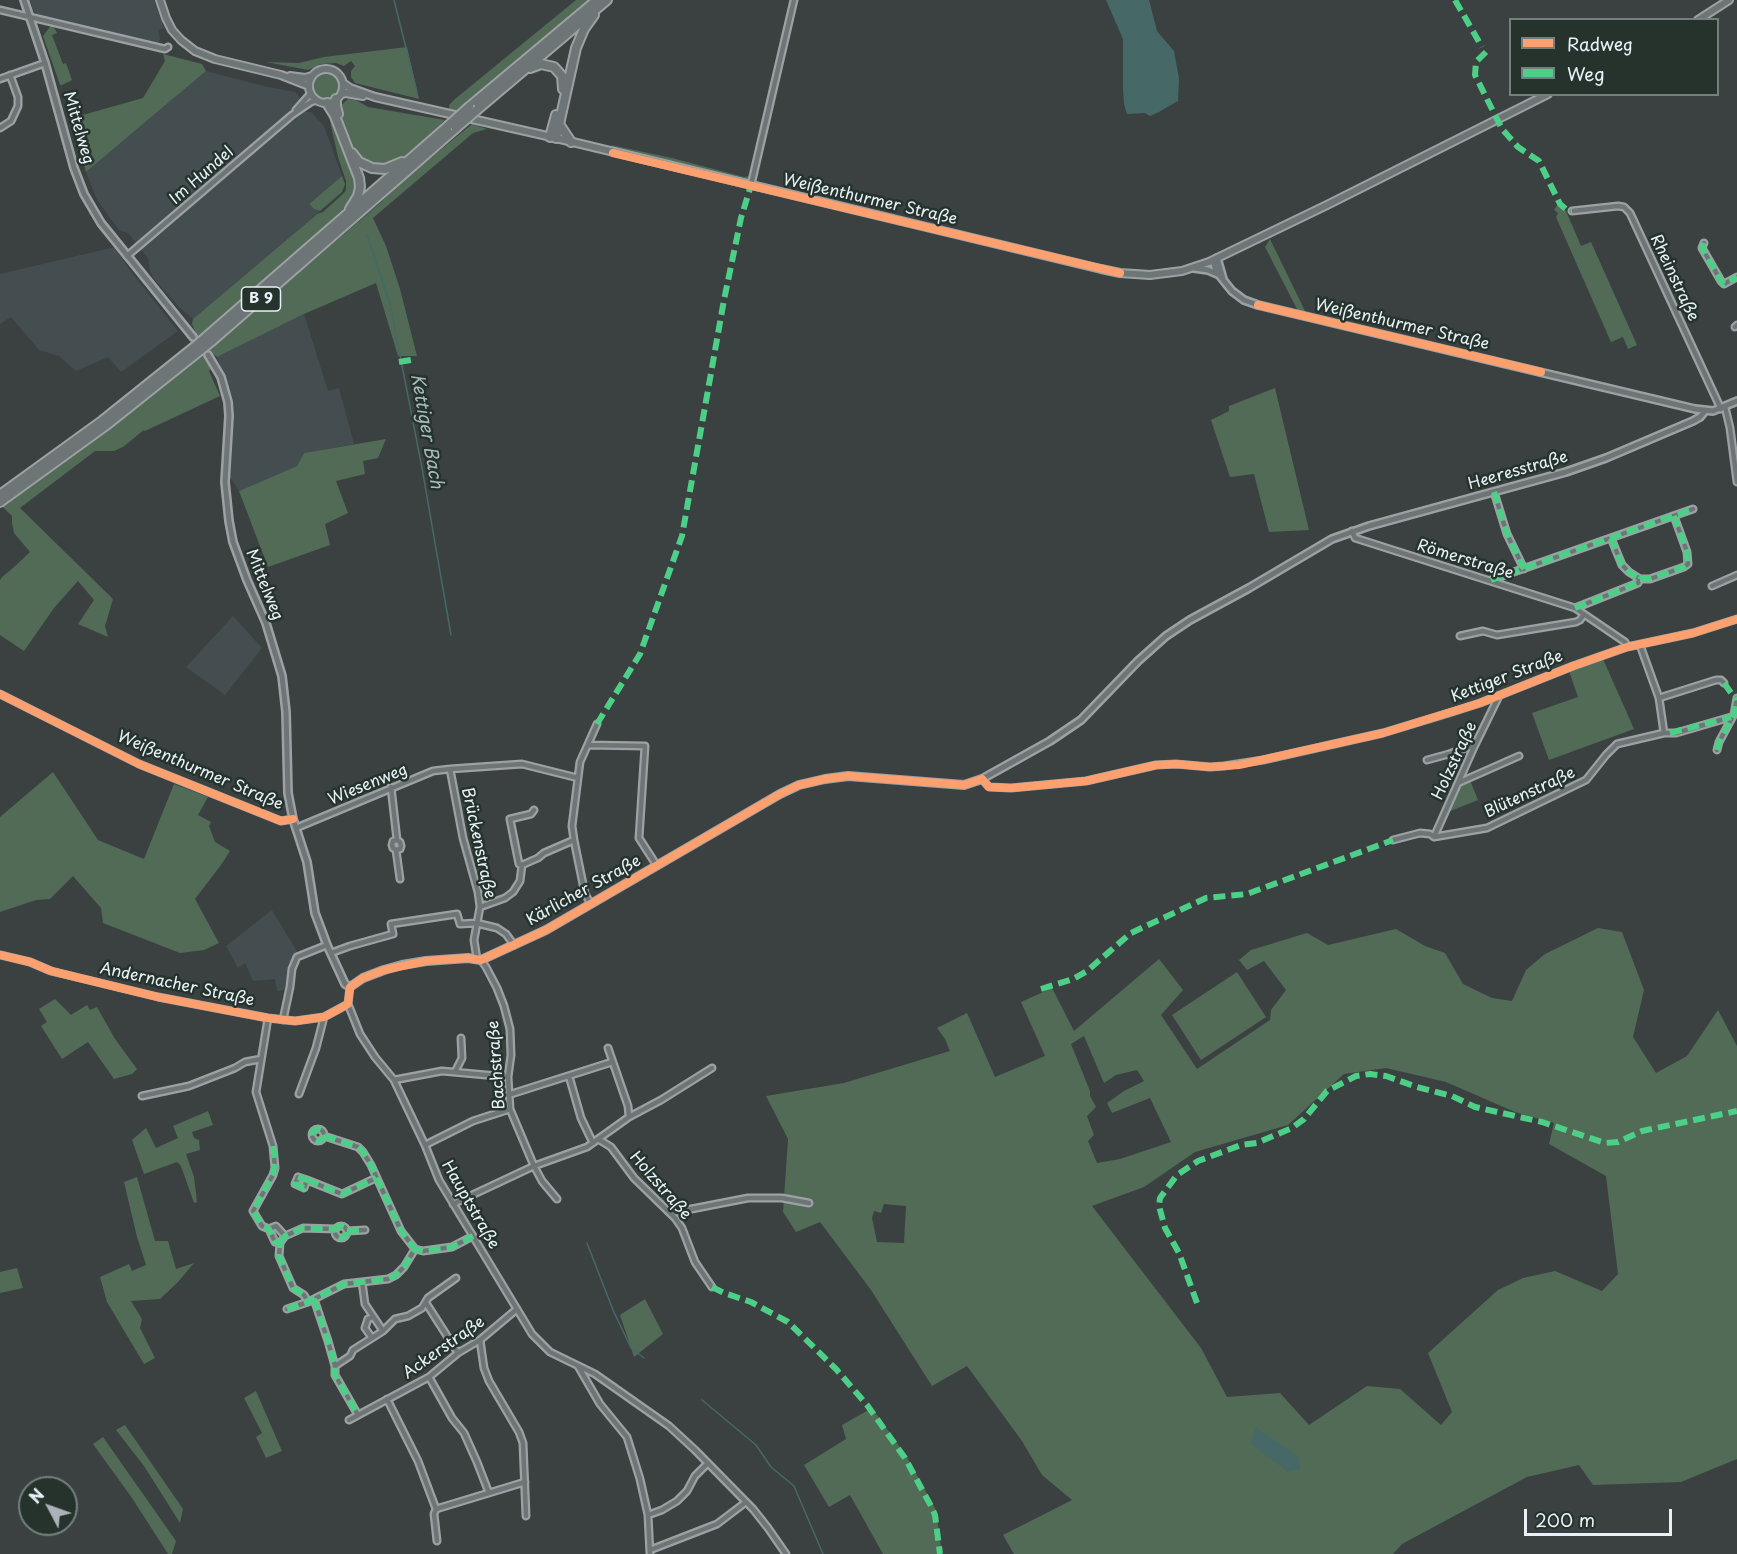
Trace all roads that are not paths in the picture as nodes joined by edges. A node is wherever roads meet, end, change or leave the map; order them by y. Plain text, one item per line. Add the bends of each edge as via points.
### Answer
1 (24, 0) edge
2 (160, 0) edge
3 (794, 0) edge
4 (1729, 0) edge
5 (603, 1) edge
6 (0, 10) edge
7 (30, 17) junction
8 (1701, 18) edge
9 (168, 46) dead end
10 (45, 63) junction
11 (10, 75) junction
12 (280, 75) junction
13 (518, 75) junction
14 (312, 76) junction
15 (0, 79) edge
16 (343, 83) junction
17 (310, 89) junction
18 (1544, 96) edge
19 (339, 97) junction
20 (375, 97) junction
21 (317, 100) junction
22 (327, 103) junction
23 (473, 108) junction
24 (292, 115) junction
25 (559, 124) junction
26 (452, 127) junction
27 (0, 128) edge
28 (553, 137) junction
29 (571, 142) junction
30 (411, 158) junction
31 (751, 185) junction
32 (1572, 211) dead end
33 (342, 220) junction
34 (1704, 243) dead end
35 (127, 256) junction
36 (1217, 258) junction
37 (1194, 268) junction
38 (1218, 275) junction
39 (1737, 277) edge
40 (1225, 283) junction
41 (193, 337) dead end
42 (208, 355) dead end
43 (1737, 401) edge
44 (1723, 408) junction
45 (1705, 411) junction
46 (104, 423) junction
47 (1737, 482) edge
48 (1494, 492) junction
49 (0, 495) edge
50 (0, 502) edge
51 (1693, 509) dead end
52 (1674, 516) junction
53 (1352, 531) junction
54 (1611, 538) junction
55 (1524, 569) junction
56 (1737, 575) edge
57 (1640, 579) junction
58 (1491, 580) junction
59 (1713, 586) dead end
60 (1575, 608) junction
61 (1584, 614) junction
62 (1737, 619) edge
63 (1460, 636) dead end
64 (1640, 645) junction
65 (1627, 648) junction
66 (1724, 683) dead end
67 (0, 694) edge
68 (1499, 696) junction
69 (1659, 698) junction
70 (1737, 698) edge
71 (1736, 712) edge
72 (1731, 717) junction
73 (597, 724) dead end
74 (1664, 733) junction
75 (588, 745) junction
76 (1474, 747) junction
77 (1717, 750) dead end
78 (1519, 756) dead end
79 (1427, 760) dead end
80 (450, 769) junction
81 (578, 778) junction
82 (982, 779) junction
83 (1458, 783) junction
84 (391, 788) junction
85 (534, 810) dead end
86 (293, 819) junction
87 (296, 828) junction
88 (1434, 837) junction
89 (574, 840) junction
90 (1393, 840) dead end
91 (522, 866) junction
92 (657, 866) junction
93 (400, 879) dead end
94 (591, 904) junction
95 (480, 907) junction
96 (476, 923) junction
97 (327, 945) junction
98 (514, 945) junction
99 (331, 953) junction
100 (0, 955) edge
101 (479, 959) junction
102 (350, 987) junction
103 (348, 1004) junction
104 (324, 1017) junction
105 (268, 1018) junction
106 (283, 1020) junction
107 (461, 1038) dead end
108 (608, 1048) dead end
109 (261, 1059) junction
110 (612, 1062) junction
111 (712, 1068) dead end
112 (454, 1072) junction
113 (569, 1076) junction
114 (508, 1077) junction
115 (394, 1080) junction
116 (299, 1094) dead end
117 (508, 1095) junction
118 (142, 1096) dead end
119 (510, 1109) junction
120 (629, 1117) junction
121 (324, 1136) dead end
122 (598, 1139) junction
123 (593, 1143) junction
124 (425, 1145) junction
125 (534, 1166) junction
126 (376, 1178) junction
127 (307, 1180) dead end
128 (558, 1199) dead end
129 (808, 1203) dead end
130 (453, 1204) junction
131 (671, 1213) junction
132 (269, 1229) junction
133 (336, 1230) junction
134 (365, 1230) dead end
135 (347, 1231) junction
136 (472, 1235) junction
137 (285, 1236) junction
138 (280, 1243) junction
139 (415, 1248) junction
140 (456, 1278) dead end
141 (362, 1282) junction
142 (712, 1287) dead end
143 (314, 1299) junction
144 (308, 1302) junction
145 (426, 1303) junction
146 (287, 1309) dead end
147 (517, 1309) junction
148 (373, 1317) junction
149 (383, 1330) junction
150 (372, 1338) junction
151 (480, 1340) junction
152 (458, 1353) junction
153 (335, 1366) junction
154 (578, 1366) junction
155 (429, 1377) junction
156 (387, 1399) junction
157 (358, 1414) junction
158 (349, 1420) dead end
159 (708, 1463) junction
160 (525, 1482) junction
161 (489, 1493) junction
162 (746, 1502) junction
163 (436, 1509) junction
164 (648, 1515) junction
165 (526, 1516) dead end
166 (437, 1541) dead end
167 (650, 1552) edge
168 (786, 1554) edge

1 - 7 street, Mittelweg
2 - 12 main road via 172,30 195,51
3 - 31 street
4 - 8 main road
5 - 13 highway, B 9
5 - 23 highway, B 9
5 - 25 highway via 578,42
6 - 7 street
7 - 9 street via 165,49
7 - 10 street, Mittelweg
10 - 11 street
10 - 35 street, Mittelweg via 84,194
11 - 15 street
11 - 27 street via 18,106 11,121
12 - 14 main road
12 - 17 main road
13 - 23 highway, B 9
13 - 28 highway, B 9 via 541,64 554,67 562,76 564,84
14 - 16 main road via 330,69 339,74
14 - 17 main road
16 - 19 main road
16 - 20 main road, Weißenthurmer Straße
17 - 21 main road
17 - 24 street, Im Hundel
18 - 36 main road, Weißenthurmer Straße
19 - 20 main road, Weißenthurmer Straße via 346,93
19 - 22 main road
19 - 30 highway via 336,108 359,162 385,169
20 - 28 main road, Weißenthurmer Straße
21 - 22 main road
21 - 24 street, Im Hundel
22 - 33 highway via 359,178 358,196
23 - 26 highway, B 9, bridge
24 - 35 street, Im Hundel
25 - 28 highway
25 - 29 highway
26 - 30 highway, B 9
26 - 46 highway, B 9 via 237,319
28 - 29 main road, Weißenthurmer Straße
29 - 31 main road, Weißenthurmer Straße
30 - 33 highway, B 9
31 - 37 main road, Weißenthurmer Straße via 1120,273 1157,275
32 - 44 street, Rheinstraße via 1618,206 1630,213
33 - 46 highway, B 9
34 - 39 street via 1702,248 1721,281 1724,284
35 - 41 street, Mittelweg
36 - 37 main road, Weißenthurmer Straße
36 - 38 street via 1214,267
36 - 40 street
37 - 38 street
38 - 40 street, Weißenthurmer Straße
40 - 45 street, Weißenthurmer Straße via 1239,297 1258,305
42 - 86 street, Mittelweg via 221,377 228,402 225,482 233,542 266,623 282,676
43 - 44 street
44 - 45 street
44 - 47 street, Rheinstraße via 1729,423
45 - 48 street, Heeresstraße via 1693,421 1606,458
46 - 49 highway, B 9
46 - 50 highway, B 9
48 - 53 street, Heeresstraße
48 - 55 street via 1507,534
51 - 52 street
52 - 54 street
52 - 57 street via 1688,564
53 - 58 street, Römerstraße via 1355,538
53 - 82 street, Heeresstraße via 1174,630 1081,720
54 - 55 street
54 - 57 street via 1622,565
55 - 58 street
56 - 59 street
57 - 60 street
58 - 60 street, Römerstraße
60 - 61 street, Römerstraße
61 - 63 street via 1576,622 1497,635 1483,631
61 - 65 street, Römerstraße via 1625,642
62 - 64 street
64 - 65 street, Kettiger Straße
64 - 69 street
65 - 68 street, Kettiger Straße
66 - 69 street via 1716,680
67 - 86 street, Weißenthurmer Straße via 139,764 281,821
68 - 76 street, Holzstraße
68 - 82 street, Kettiger Straße via 1383,733 1239,765 1156,765 1094,780 1011,788 989,787
69 - 74 street
70 - 71 street
71 - 72 street
72 - 74 street, Blütenstraße
72 - 77 street
73 - 75 street
74 - 88 street, Blütenstraße via 1617,744 1586,780 1506,820 1487,828
75 - 81 street
75 - 92 street via 645,746 639,838
76 - 79 street
76 - 83 street, Holzstraße
78 - 83 street
80 - 81 street, Wiesenweg via 522,764
80 - 84 street, Wiesenweg via 433,771
80 - 95 street, Brückenstraße
81 - 89 street
82 - 92 street, Kärlicher Straße via 964,785 868,777 825,778 780,794
83 - 88 street, Holzstraße
84 - 87 street, Wiesenweg
84 - 93 street via 401,846 396,850
85 - 91 street via 510,819 517,859
86 - 87 street, Mittelweg
87 - 97 street, Weißenthurmer Straße via 307,862 315,913
88 - 90 street, Blütenstraße via 1420,833
89 - 91 street
89 - 94 street via 585,894
91 - 95 street via 513,892
92 - 94 street, Kärlicher Straße
94 - 98 street, Kärlicher Straße
95 - 96 street, Brückenstraße
96 - 98 street via 497,928
96 - 99 street via 460,924 457,914 391,924 393,934
96 - 101 street, Brückenstraße via 474,940
97 - 99 street, Weißenthurmer Straße
97 - 106 street via 297,957
98 - 101 street, Kärlicher Straße
99 - 102 street, Weißenthurmer Straße
100 - 105 street, Andernacher Straße via 158,997
101 - 102 street via 402,965 373,974
101 - 114 street, Bachstraße via 497,988 510,1029
102 - 103 street
103 - 104 street, Andernacher Straße
103 - 115 street, Hauptstraße via 360,1034
104 - 106 street, Andernacher Straße
104 - 116 street
105 - 106 street, Andernacher Straße
105 - 109 street
107 - 112 street via 462,1058
108 - 110 street
109 - 118 street via 189,1086
109 - 132 street via 256,1092 273,1146 275,1168 253,1210 262,1226
110 - 113 street
110 - 120 street
111 - 120 street
112 - 114 street
112 - 115 street
113 - 117 street
113 - 123 street
114 - 117 street, Bachstraße
115 - 124 street, Hauptstraße
117 - 119 street, Bachstraße
119 - 124 street via 473,1121
119 - 125 street, Bachstraße
120 - 122 street
121 - 126 street via 358,1147
122 - 123 street
122 - 131 street, Holzstraße via 611,1147 634,1178
123 - 125 street
124 - 130 street, Hauptstraße
125 - 128 street, Bachstraße
125 - 130 street
126 - 127 street via 342,1194
126 - 139 street via 397,1224
129 - 131 street via 748,1198
130 - 136 street, Hauptstraße
131 - 142 street, Holzstraße via 682,1228 694,1262
132 - 137 street via 276,1226
132 - 138 street via 275,1242
133 - 135 street via 342,1226
133 - 135 street via 340,1237
133 - 137 street via 303,1228
134 - 135 street
136 - 139 street via 452,1247 423,1251
136 - 147 street, Hauptstraße
137 - 138 street
138 - 144 street via 279,1256 293,1288 304,1294
139 - 141 street via 396,1275
140 - 145 street
141 - 143 street via 344,1284
141 - 148 street via 363,1300
143 - 144 street
143 - 153 street
144 - 146 street
145 - 149 street
145 - 152 street
147 - 151 street, Ackerstraße
147 - 154 street, Hauptstraße via 543,1346
148 - 149 street
148 - 150 street via 365,1328
149 - 150 street
150 - 153 street
151 - 152 street, Ackerstraße
151 - 160 street via 489,1381 521,1438
152 - 155 street, Ackerstraße
153 - 157 street via 335,1375
154 - 159 street, Hauptstraße via 669,1426
154 - 164 street via 600,1404 627,1437
155 - 156 street, Ackerstraße
155 - 161 street via 464,1433
156 - 157 street, Ackerstraße
156 - 163 street via 418,1461
157 - 158 street, Ackerstraße
159 - 162 street, Hauptstraße
159 - 164 street via 677,1501
160 - 161 street
160 - 165 street
161 - 163 street
162 - 167 street via 717,1524
162 - 168 street, Hauptstraße
163 - 166 street
164 - 167 street

